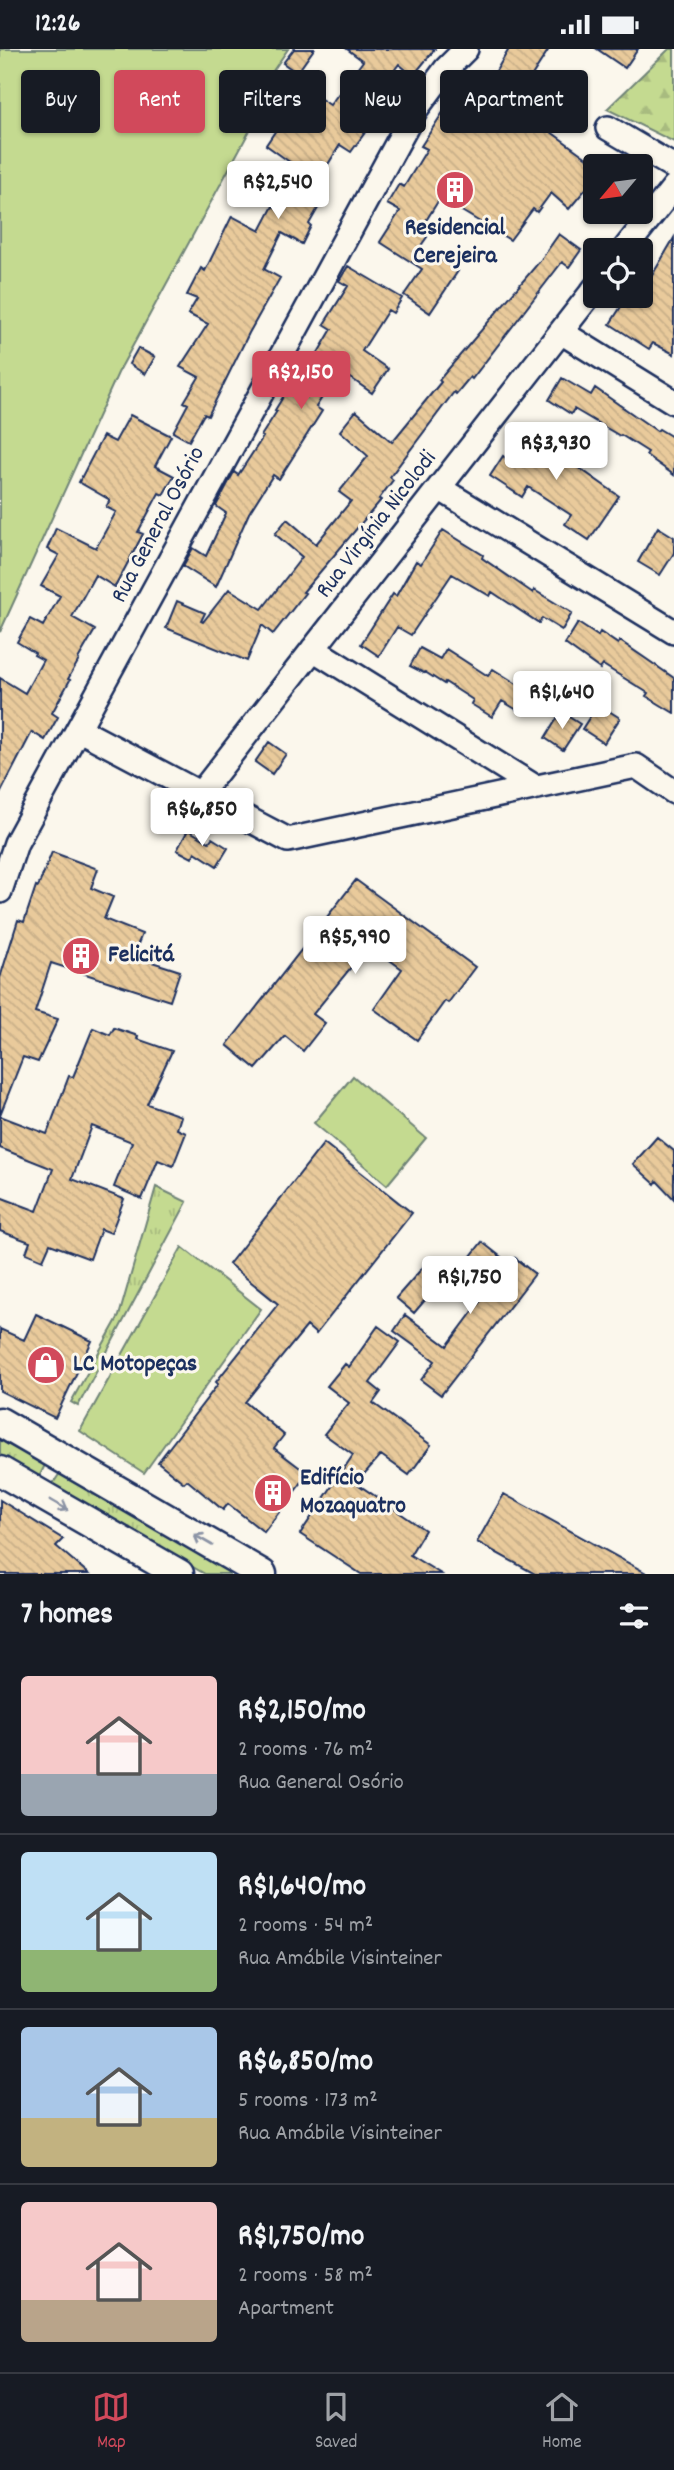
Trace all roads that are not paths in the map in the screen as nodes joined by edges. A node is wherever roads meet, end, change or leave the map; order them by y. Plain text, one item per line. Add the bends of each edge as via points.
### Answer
1 (466, 49) edge
2 (608, 128) dead end
3 (674, 167) edge
4 (674, 187) edge
5 (634, 238) edge
6 (583, 304) edge
7 (561, 332) junction
8 (674, 402) edge
9 (439, 488) junction
10 (674, 632) edge
11 (313, 649) junction
12 (78, 729) junction
13 (535, 787) junction
14 (674, 792) edge
15 (200, 794) junction
16 (0, 891) edge
17 (0, 1422) edge
18 (0, 1471) edge
19 (179, 1574) edge
20 (262, 1574) edge

1 - 12 street, Rua General Osório via 415,109
2 - 3 street
4 - 5 street
6 - 7 street, Rua Virgínia Nicolodi
7 - 8 street
7 - 9 street, Rua Virgínia Nicolodi
9 - 10 street
9 - 11 street, Rua Virgínia Nicolodi
11 - 13 street
11 - 15 street, Rua Virgínia Nicolodi
12 - 15 street
12 - 16 street, Rua General Osório via 16,843
13 - 14 street via 636,766
13 - 15 street via 288,840
20 -> 17 main road
18 -> 19 main road

